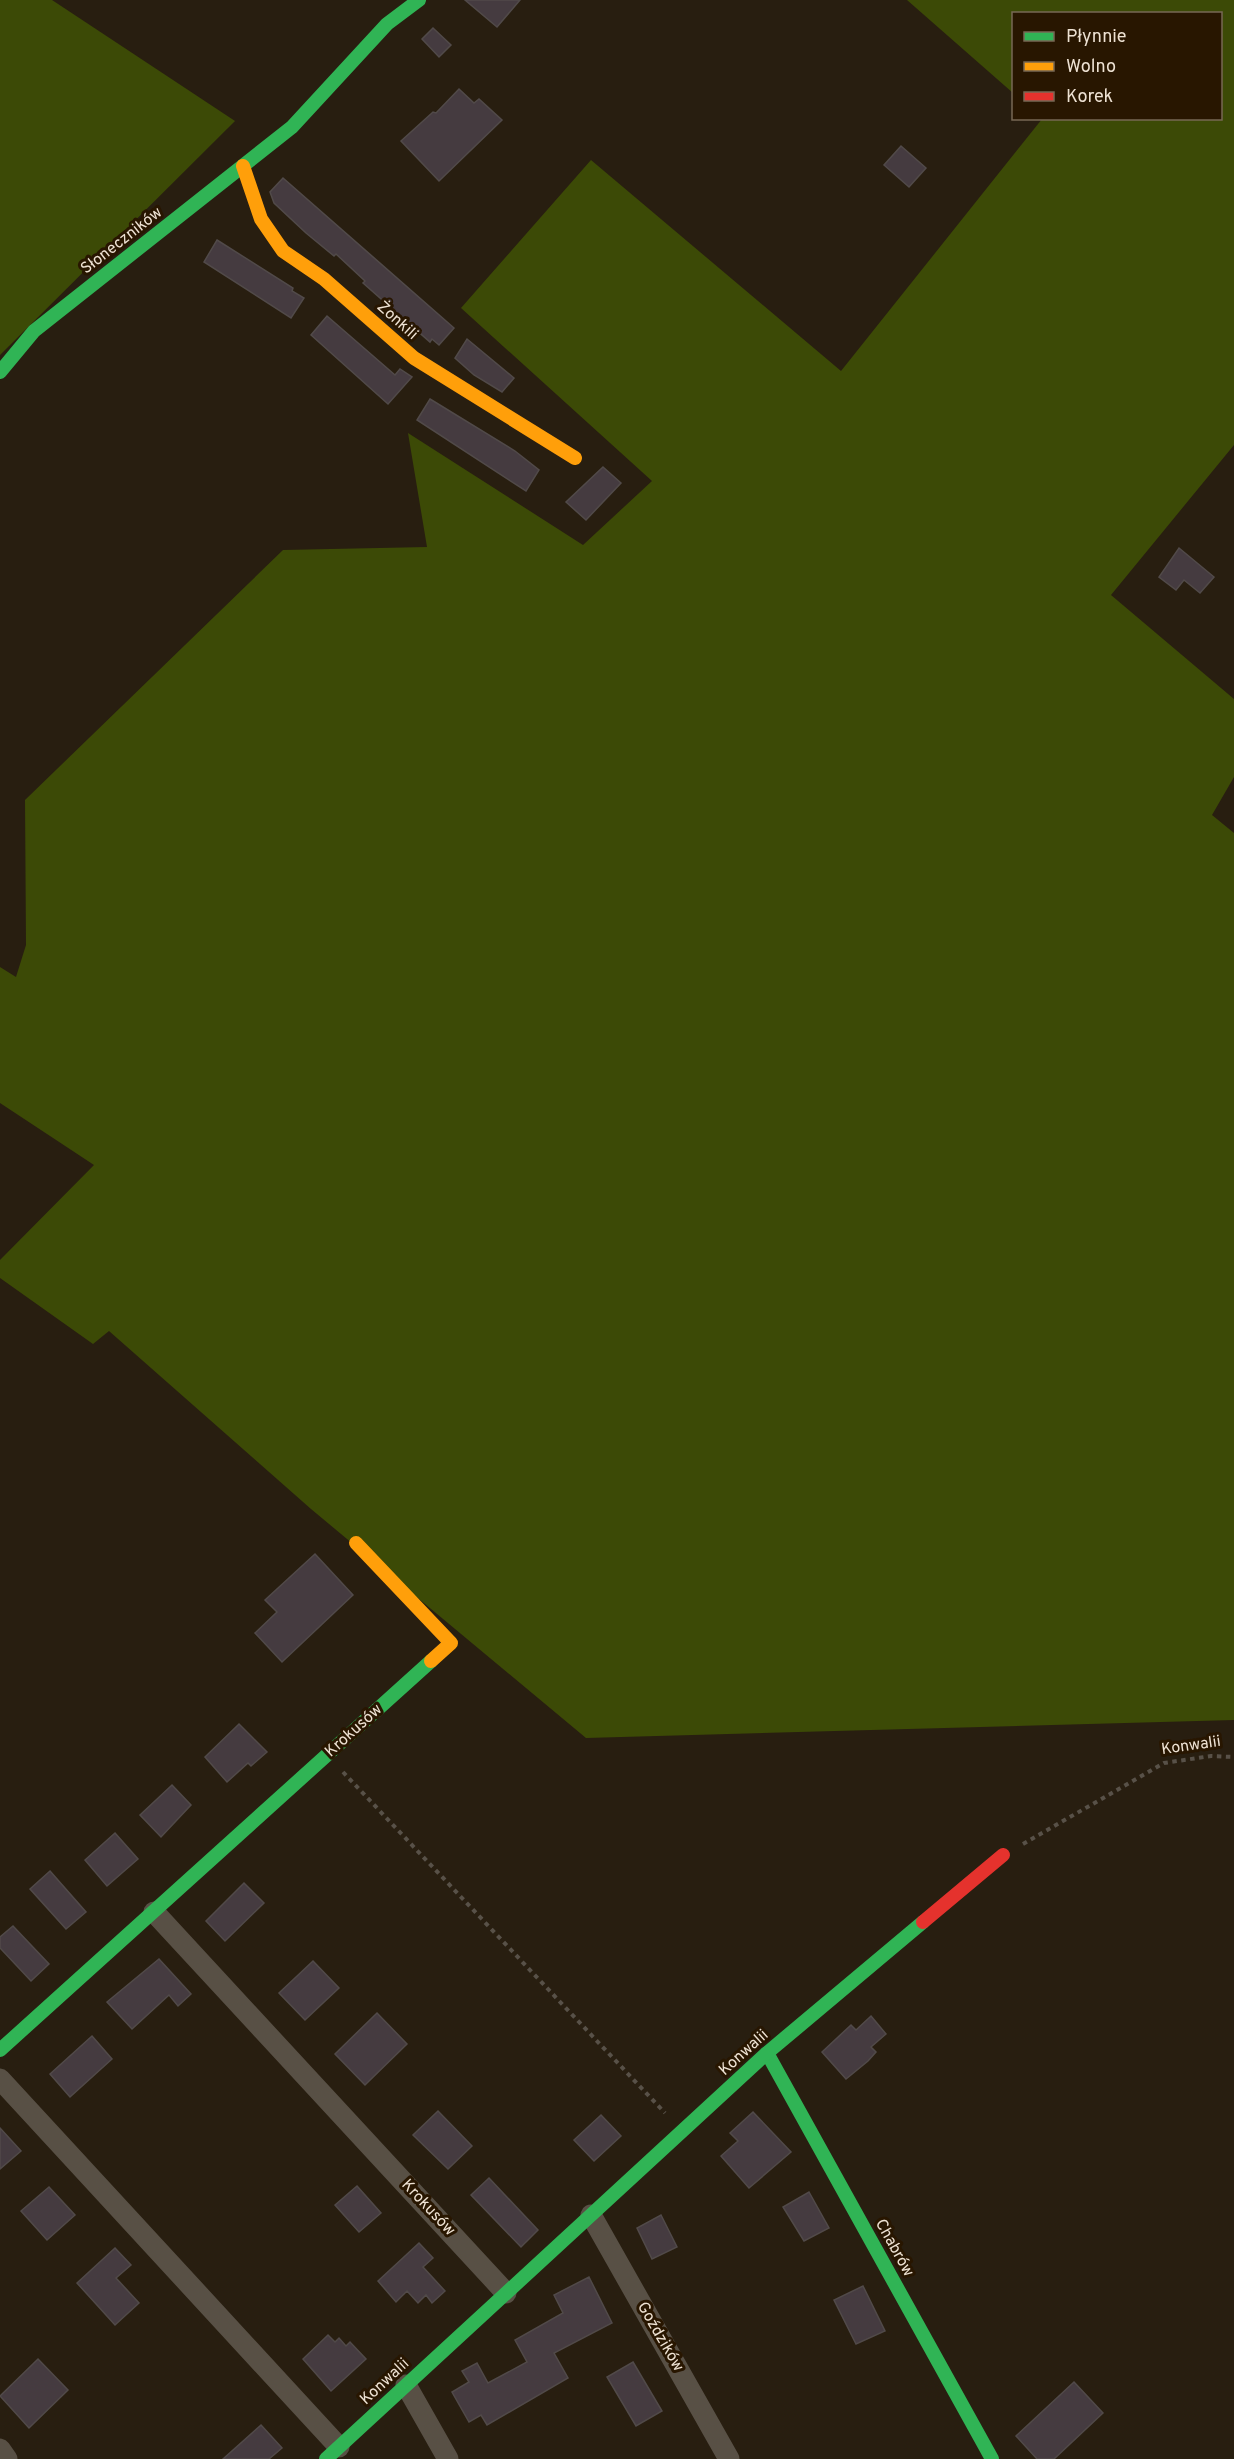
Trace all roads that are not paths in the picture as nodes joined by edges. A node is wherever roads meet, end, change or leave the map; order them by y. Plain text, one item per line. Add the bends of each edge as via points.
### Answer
1 (419, 0) edge
2 (243, 166) junction
3 (0, 372) edge
4 (575, 458) dead end
5 (356, 1543) dead end
6 (1003, 1855) road end
7 (154, 1912) junction
8 (0, 2050) edge
9 (767, 2053) junction
10 (0, 2079) edge
11 (591, 2215) junction
12 (506, 2292) junction
13 (406, 2385) junction
14 (0, 2449) edge
15 (333, 2453) edge
16 (7, 2459) edge
17 (448, 2459) edge
18 (729, 2459) edge
19 (992, 2459) edge

1 - 2 street, Słoneczników via 387,24 292,127
2 - 3 street, Słoneczników via 34,332
2 - 4 street, Żonkili via 261,219 283,251 324,279 414,358
5 - 7 street, Krokusów via 451,1643
6 - 9 street, Konwalii
7 - 8 street, Krokusów
7 - 12 street, Krokusów
9 - 11 street, Konwalii
9 - 19 street, Chabrów
10 - 15 street
11 - 12 street, Konwalii
11 - 18 street, Goździków
12 - 13 street, Konwalii
13 - 15 street, Konwalii
13 - 17 street
14 - 16 street

